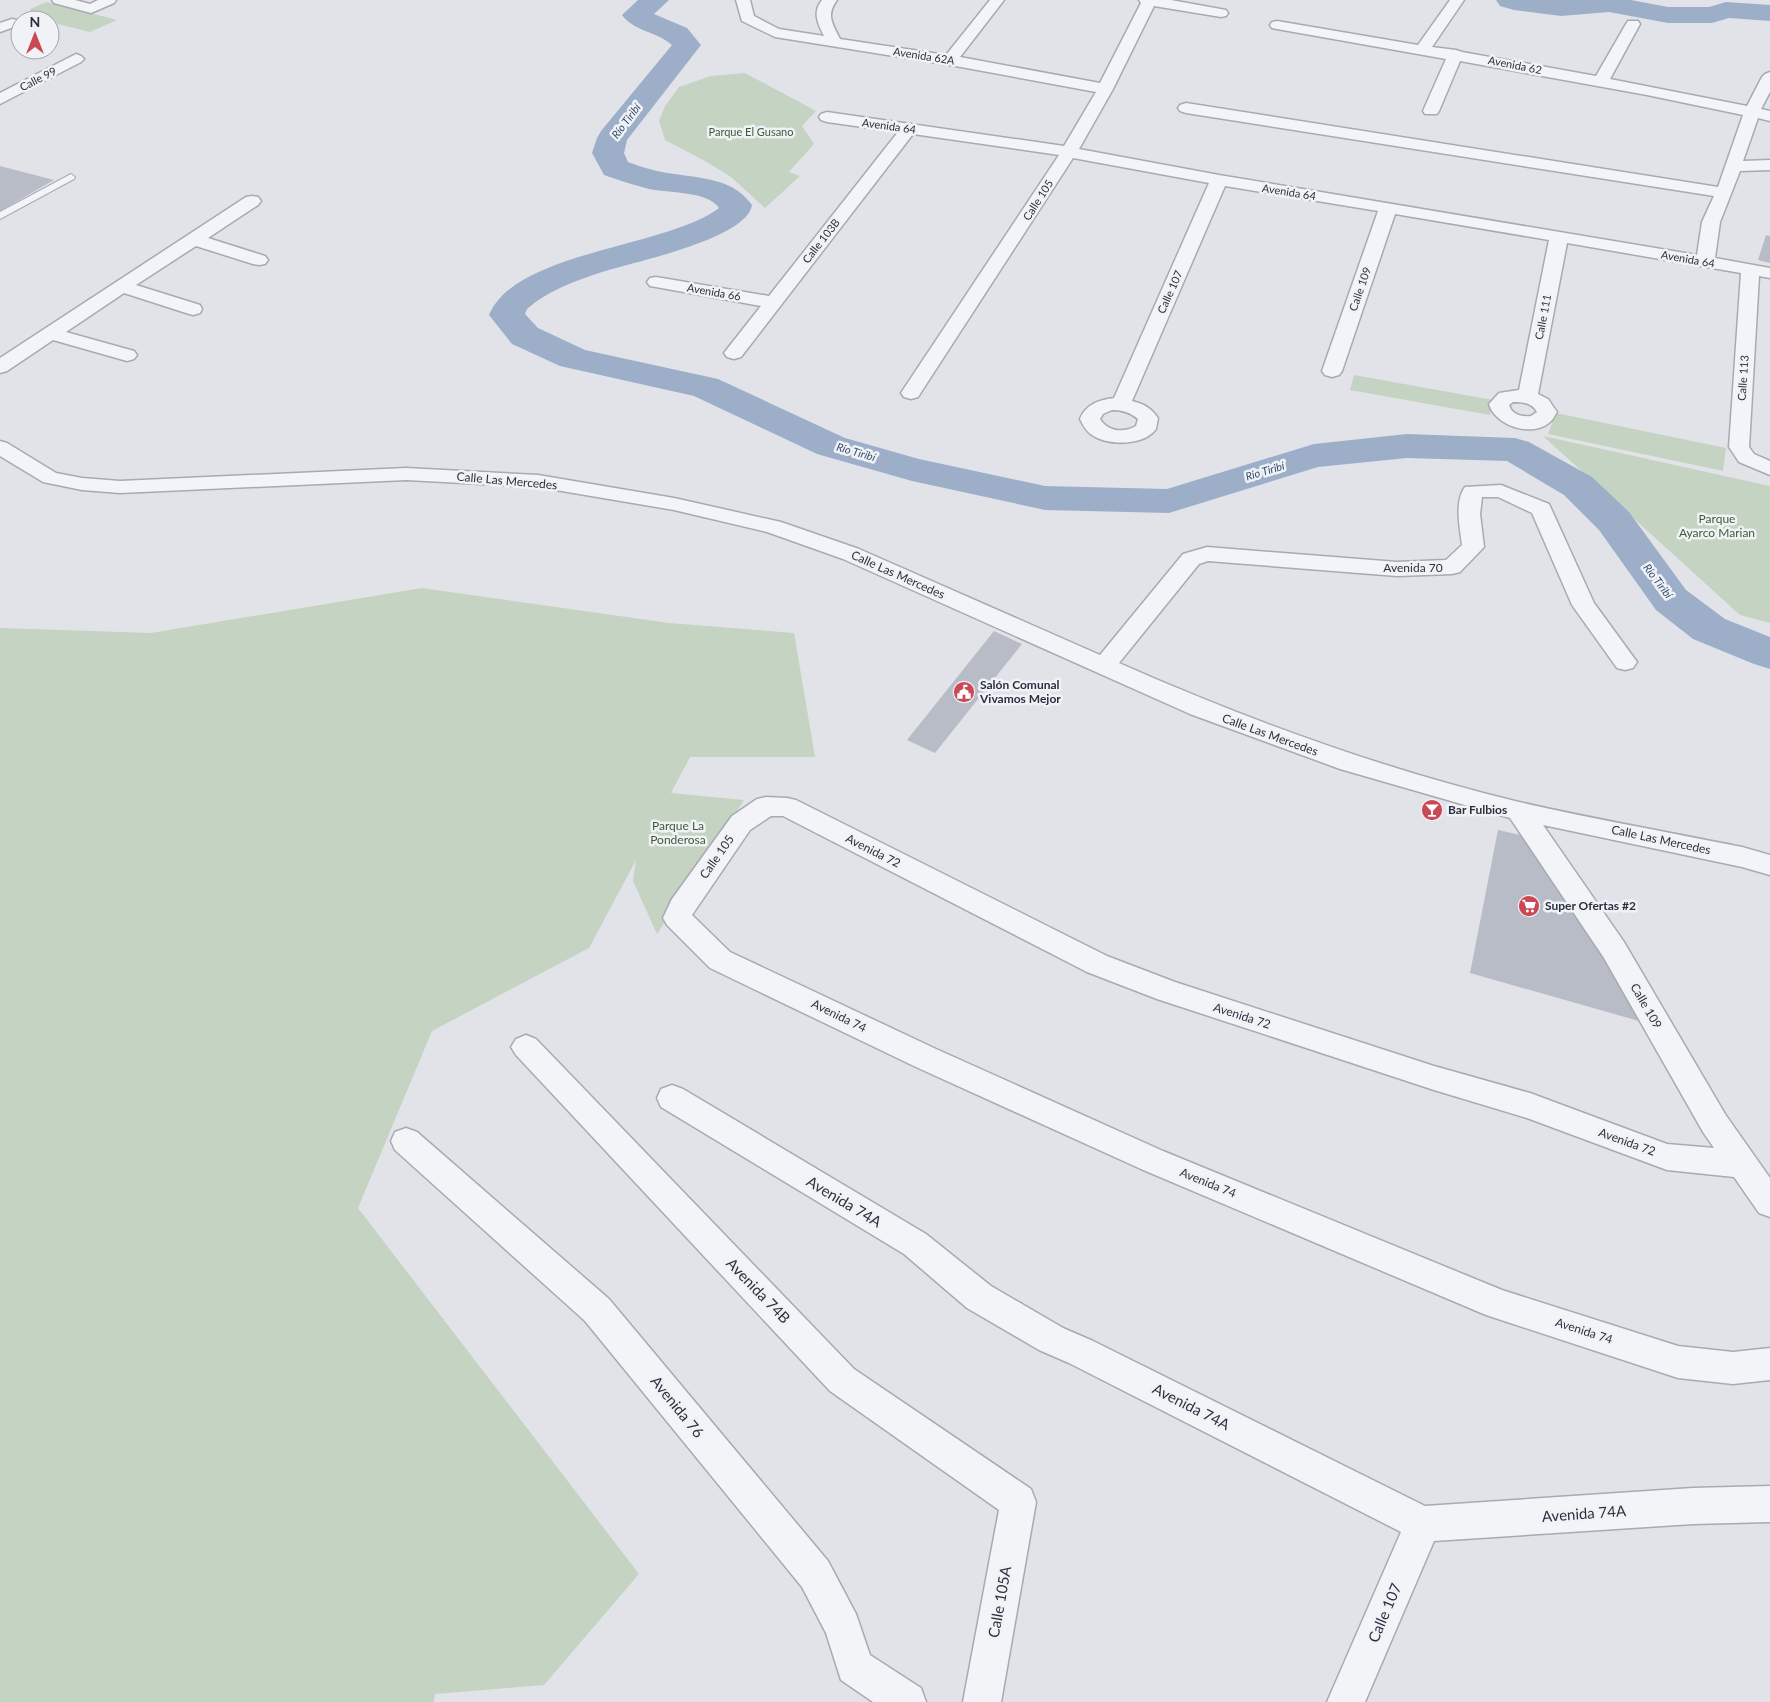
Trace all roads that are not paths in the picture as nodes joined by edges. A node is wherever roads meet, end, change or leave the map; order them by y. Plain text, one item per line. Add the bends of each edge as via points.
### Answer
1 (59, 0) edge
2 (109, 0) edge
3 (743, 0) edge
4 (830, 0) edge
5 (997, 0) edge
6 (1146, 0) edge
7 (1151, 0) edge
8 (1457, 0) edge
9 (1221, 13) dead end
10 (1632, 24) dead end
11 (1277, 25) dead end
12 (834, 41) junction
13 (1422, 49) junction
14 (1456, 54) junction
15 (76, 59) dead end
16 (950, 60) junction
17 (1770, 77) edge
18 (1601, 81) junction
19 (1105, 89) junction
20 (0, 98) edge
21 (1186, 108) dead end
22 (1431, 111) dead end
23 (1752, 112) junction
24 (1770, 116) edge
25 (827, 117) dead end
26 (909, 129) junction
27 (1069, 152) junction
28 (1770, 165) edge
29 (1734, 166) junction
30 (71, 177) dead end
31 (1219, 180) junction
32 (1724, 193) junction
33 (252, 201) dead end
34 (1388, 208) junction
35 (0, 216) edge
36 (1559, 236) junction
37 (193, 240) junction
38 (259, 260) dead end
39 (1706, 263) junction
40 (1750, 270) junction
41 (1770, 273) edge
42 (656, 282) dead end
43 (122, 287) junction
44 (773, 302) junction
45 (193, 309) dead end
46 (50, 334) junction
47 (734, 353) dead end
48 (127, 356) dead end
49 (0, 367) edge
50 (1332, 371) dead end
51 (911, 393) dead end
52 (1528, 398) dead end
53 (1121, 404) dead end
54 (0, 447) edge
55 (1770, 468) edge
56 (1625, 662) dead end
57 (1103, 667) junction
58 (766, 806) joint
59 (1519, 811) junction
60 (1770, 866) edge
61 (678, 918) joint
62 (526, 1047) dead end
63 (672, 1098) dead end
64 (406, 1141) dead end
65 (1741, 1164) junction
66 (1770, 1203) edge
67 (1770, 1364) edge
68 (1018, 1502) joint
69 (1770, 1504) edge
70 (1423, 1524) junction
71 (906, 1702) edge
72 (982, 1702) edge
73 (1346, 1702) edge

1 - 2 street via 91,9
3 - 12 street, Avenida 62A via 747,18 775,33
4 - 12 street via 824,7 824,22
5 - 16 street
6 - 7 street
7 - 9 street
7 - 19 street, Calle 105
8 - 13 street
10 - 18 street
11 - 13 street, Avenida 62
12 - 16 street, Avenida 62A
13 - 14 street, Avenida 62
14 - 18 street, Avenida 62
14 - 22 street
15 - 20 street, Calle 99
16 - 19 street, Avenida 62A
17 - 23 street
18 - 23 street, Avenida 62
19 - 27 street, Calle 105
21 - 32 street
23 - 24 street, Avenida 62
23 - 29 street
25 - 26 street, Avenida 64
26 - 27 street, Avenida 64
26 - 44 street, Calle 103B
27 - 31 street, Avenida 64
27 - 51 street, Calle 105
28 - 29 street
29 - 32 street
30 - 35 lane
31 - 34 street, Avenida 64
31 - 53 street, Calle 107
32 - 39 street via 1711,222
33 - 37 street
34 - 36 street, Avenida 64
34 - 50 street, Calle 109
36 - 39 street, Avenida 64
36 - 52 street, Calle 111
37 - 38 street
37 - 43 street
39 - 40 street, Avenida 64
40 - 41 street, Avenida 64
40 - 55 street, Calle 113 via 1739,447 1746,458
42 - 44 street, Avenida 66
43 - 45 street
43 - 46 street
44 - 47 street, Calle 103B
46 - 48 street
46 - 49 street
54 - 57 street, Calle Las Mercedes via 50,478 82,484 120,487 406,474 538,481 674,504 773,527 851,554
56 - 57 street, Avenida 70 via 1583,606 1541,509 1502,491 1472,491 1469,514 1473,547 1452,567 1398,569 1207,554 1191,559
57 - 59 street, Calle Las Mercedes via 1199,708 1349,763
58 - 61 street, Calle 105 via 741,823 682,906
58 - 65 street, Avenida 72 via 786,807 1097,964 1167,991 1530,1106 1667,1157
59 - 60 street, Calle Las Mercedes via 1742,857
59 - 65 street, Calle 109 via 1614,950
61 - 67 street, Avenida 74 via 720,960 926,1058 1152,1160 1498,1304 1678,1362 1733,1368
62 - 68 street, Avenida 74B via 842,1380
63 - 70 street, Avenida 74A via 914,1244 979,1297 1051,1339
64 - 71 street, Avenida 76 via 597,1310 815,1574 843,1627 854,1667
65 - 66 street, Calle 109
68 - 72 street, Calle 105A
69 - 70 street, Avenida 74A
70 - 73 street, Calle 107

